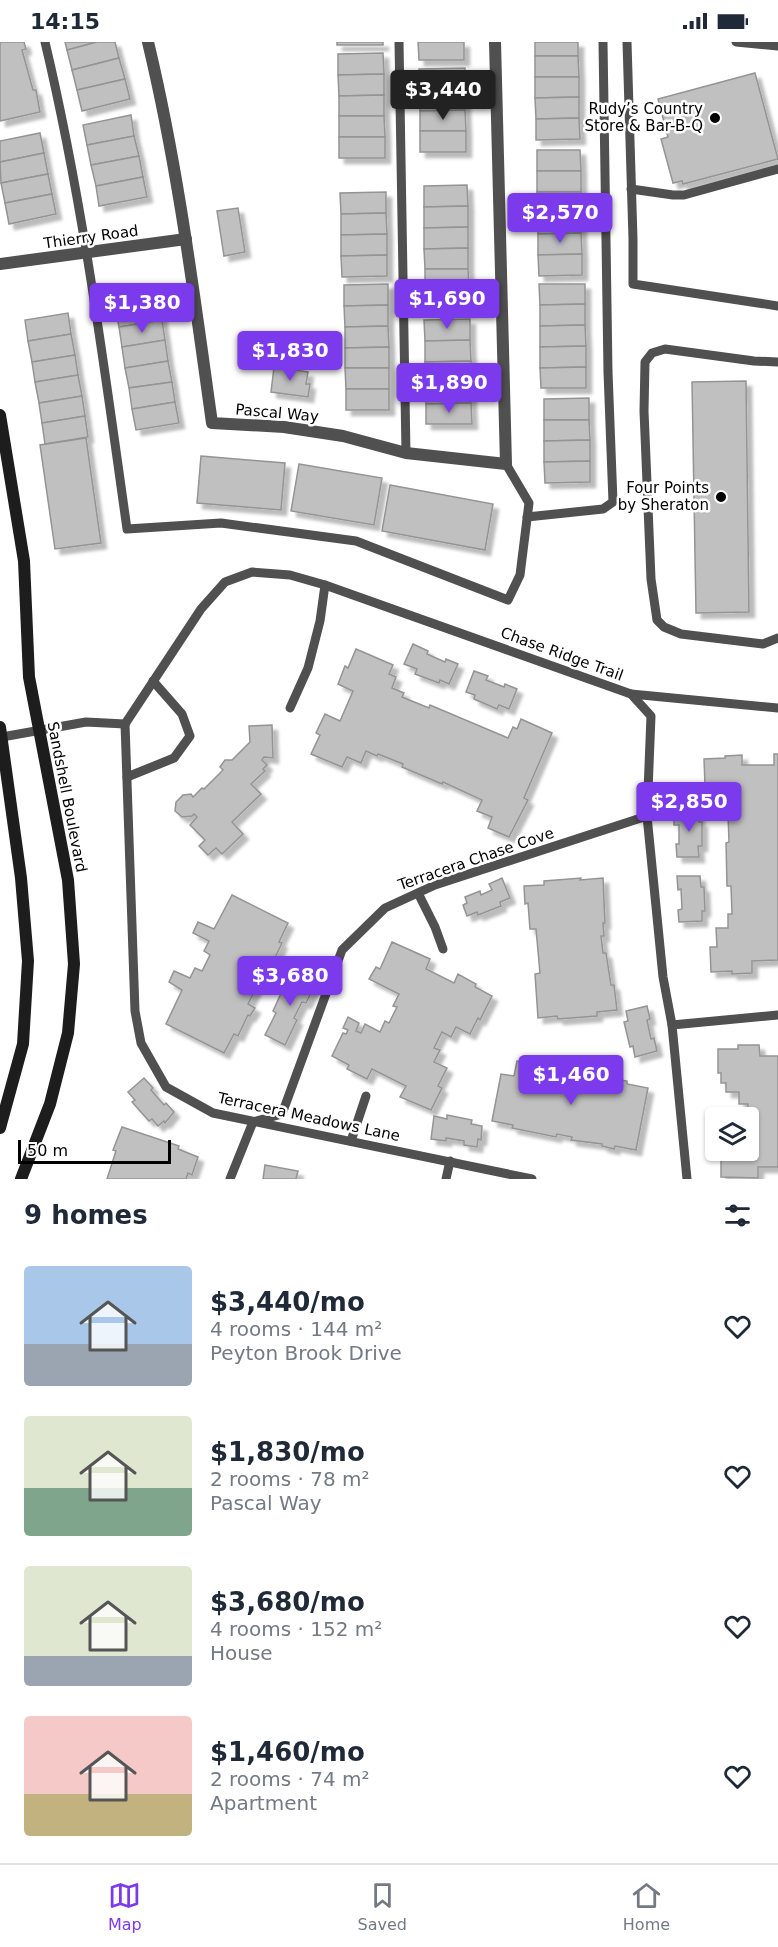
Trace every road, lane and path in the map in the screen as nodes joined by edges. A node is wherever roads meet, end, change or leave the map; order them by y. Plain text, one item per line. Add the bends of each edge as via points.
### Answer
1 (45, 42) edge
2 (148, 42) edge
3 (399, 42) edge
4 (495, 42) edge
5 (603, 42) edge
6 (627, 42) edge
7 (736, 42) edge
8 (778, 46) edge
9 (778, 169) edge
10 (631, 189) junction
11 (186, 239) junction
12 (87, 252) junction
13 (0, 264) edge
14 (778, 306) edge
15 (778, 362) edge
16 (0, 415) edge
17 (406, 453) junction
18 (506, 465) junction
19 (527, 517) junction
20 (325, 585) junction
21 (778, 638) edge
22 (153, 681) junction
23 (631, 694) junction
24 (290, 708) dead end
25 (778, 708) edge
26 (125, 724) junction
27 (39, 729) junction
28 (1, 732) edge
29 (127, 777) junction
30 (647, 816) junction
31 (418, 893) junction
32 (443, 949) dead end
33 (778, 1015) edge
34 (672, 1025) junction
35 (366, 1096) dead end
36 (253, 1122) junction
37 (0, 1128) edge
38 (351, 1141) junction
39 (450, 1161) junction
40 (21, 1179) edge
41 (230, 1179) edge
42 (446, 1179) edge
43 (532, 1179) edge
44 (687, 1179) edge

1 - 12 lane
2 - 11 street, Pascal Way
3 - 17 lane
4 - 18 street
5 - 19 lane via 613,502 603,510
6 - 10 lane
7 - 8 lane
9 - 10 lane via 684,195
10 - 14 lane via 633,284
11 - 12 street, Thierry Road
11 - 17 street, Pascal Way via 212,423 284,427 343,436
12 - 13 street, Thierry Road
12 - 19 lane via 127,529 221,523 356,541 508,600 520,575
15 - 21 lane via 665,349 652,353 645,362 644,411 651,579 657,620 681,634 763,644
16 - 27 street, Sandshell Boulevard via 24,561 29,677
17 - 18 street, Pascal Way
18 - 19 lane via 529,503
20 - 22 lane, Chase Ridge Trail via 290,575 252,572 225,582 201,609
20 - 23 lane, Chase Ridge Trail
20 - 24 lane via 308,668
22 - 26 lane
22 - 29 lane via 182,714 190,736 174,758
23 - 25 lane
23 - 30 lane, Chase Ridge Trail via 651,716
26 - 27 lane via 86,722
26 - 29 lane, Terracera Meadows Lane
27 - 28 lane
27 - 40 street, Sandshell Boulevard via 68,880 74,964 68,1033 53,1094
28 - 37 street via 28,961 23,1044
29 - 36 lane, Terracera Meadows Lane via 135,1011 141,1043 166,1087 213,1113
30 - 31 lane, Terracera Chase Cove
30 - 34 lane, Chase Ridge Trail via 663,977
31 - 32 lane
31 - 36 lane, Terracera Chase Cove via 385,908 342,950 282,1114
33 - 34 lane
34 - 44 lane, Chase Ridge Trail
35 - 38 lane
36 - 38 lane, Terracera Meadows Lane
36 - 41 lane
38 - 39 lane, Terracera Meadows Lane
39 - 42 lane
39 - 43 lane, Terracera Meadows Lane

